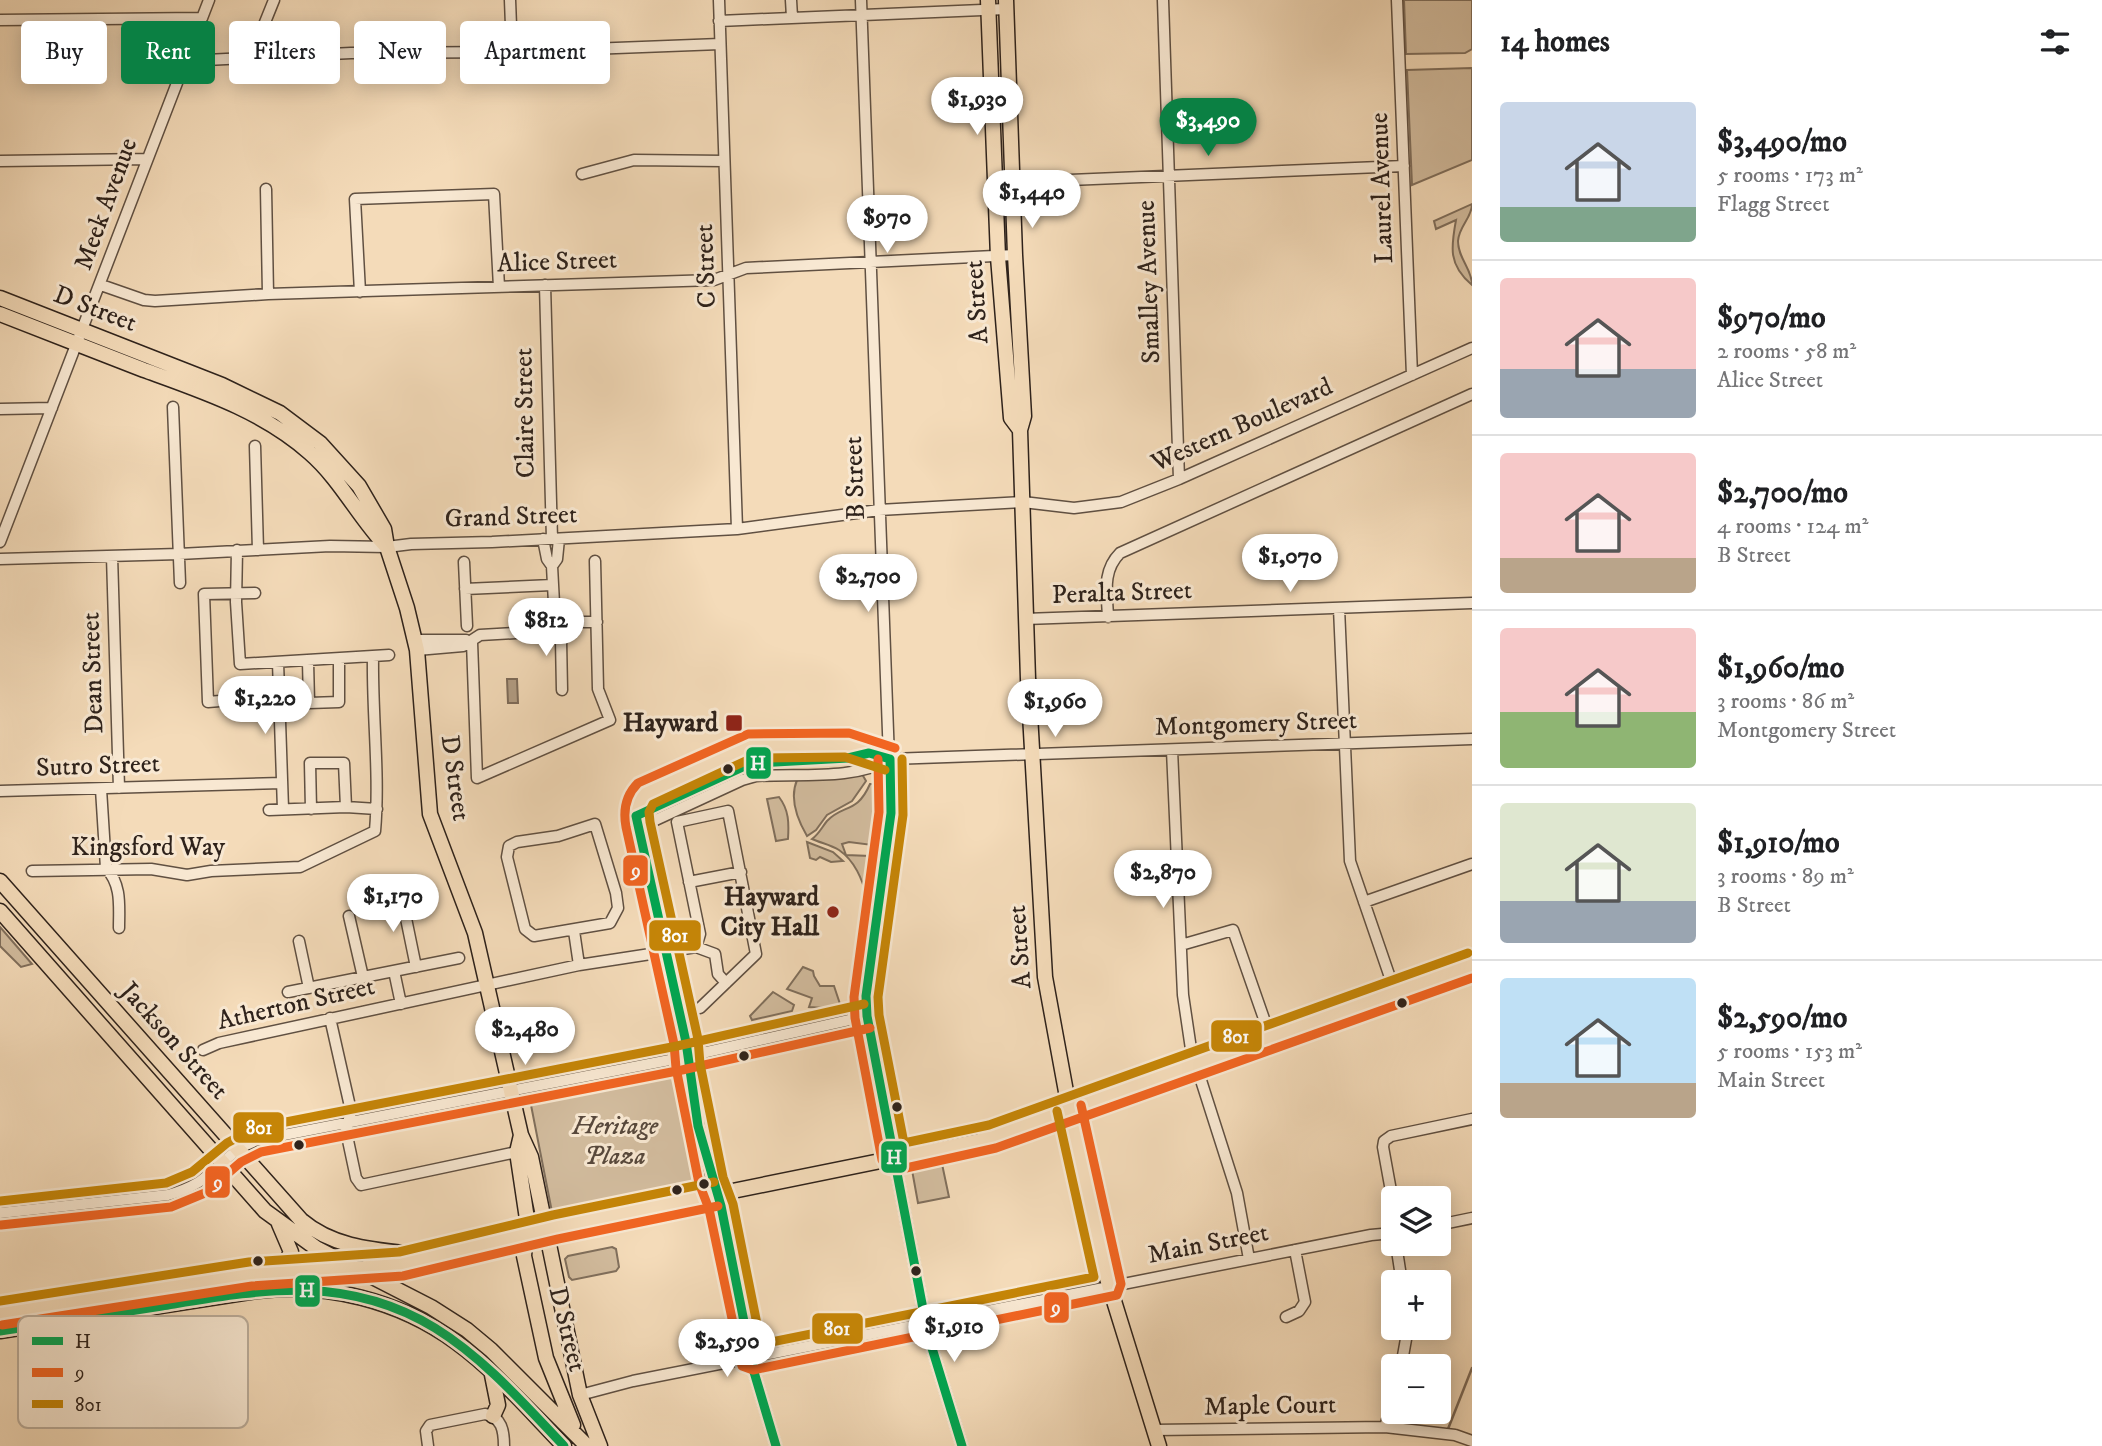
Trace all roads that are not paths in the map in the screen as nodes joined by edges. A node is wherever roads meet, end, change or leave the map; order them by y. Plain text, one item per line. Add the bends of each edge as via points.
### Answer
1 (209, 0) edge
2 (274, 0) edge
3 (510, 0) edge
4 (719, 0) edge
5 (791, 0) edge
6 (861, 0) edge
7 (1163, 0) edge
8 (1397, 0) edge
9 (1006, 4) edge
10 (989, 5) edge
11 (862, 14) junction
12 (792, 17) junction
13 (202, 18) junction
14 (0, 20) edge
15 (201, 21) edge
16 (266, 21) edge
17 (511, 21) edge
18 (719, 21) junction
19 (720, 44) junction
20 (610, 48) edge
21 (460, 52) edge
22 (340, 54) edge
23 (177, 84) edge
24 (147, 159) junction
25 (0, 160) edge
26 (724, 162) junction
27 (1404, 166) junction
28 (582, 174) dead end
29 (1168, 176) junction
30 (1013, 182) junction
31 (996, 183) junction
32 (265, 189) dead end
33 (1015, 255) junction
34 (998, 257) junction
35 (871, 263) junction
36 (729, 274) junction
37 (101, 285) junction
38 (545, 285) junction
39 (499, 287) junction
40 (360, 292) junction
41 (268, 294) junction
42 (0, 298) edge
43 (0, 314) edge
44 (79, 337) junction
45 (1472, 348) edge
46 (1412, 375) junction
47 (1472, 394) edge
48 (173, 407) dead end
49 (0, 408) edge
50 (52, 408) junction
51 (1020, 430) junction
52 (255, 446) dead end
53 (1179, 479) junction
54 (1023, 502) junction
55 (879, 510) junction
56 (737, 529) junction
57 (551, 539) junction
58 (0, 542) edge
59 (387, 547) junction
60 (237, 550) junction
61 (258, 551) junction
62 (179, 554) junction
63 (113, 556) junction
64 (0, 559) edge
65 (595, 561) dead end
66 (464, 562) dead end
67 (180, 583) dead end
68 (552, 585) junction
69 (466, 589) junction
70 (236, 593) junction
71 (255, 593) dead end
72 (1472, 603) edge
73 (1339, 608) junction
74 (1108, 617) junction
75 (1025, 619) junction
76 (555, 622) junction
77 (597, 622) junction
78 (467, 625) dead end
79 (472, 642) junction
80 (416, 645) junction
81 (389, 656) dead end
82 (373, 657) junction
83 (339, 659) junction
84 (307, 661) junction
85 (278, 662) junction
86 (562, 690) dead end
87 (279, 696) junction
88 (1472, 739) edge
89 (1344, 744) junction
90 (1172, 750) junction
91 (1033, 755) junction
92 (890, 759) junction
93 (282, 783) junction
94 (120, 788) junction
95 (102, 789) junction
96 (0, 791) edge
97 (346, 807) junction
98 (311, 808) junction
99 (377, 808) junction
100 (283, 809) junction
101 (270, 810) dead end
102 (1472, 864) edge
103 (106, 869) junction
104 (32, 871) dead end
105 (741, 872) junction
106 (0, 881) edge
107 (689, 883) junction
108 (401, 894) dead end
109 (1364, 902) junction
110 (0, 911) edge
111 (349, 916) dead end
112 (119, 928) dead end
113 (574, 931) junction
114 (299, 941) dead end
115 (1181, 945) junction
116 (696, 947) junction
117 (666, 953) junction
118 (459, 958) dead end
119 (579, 965) junction
120 (1472, 965) edge
121 (416, 967) junction
122 (394, 971) junction
123 (363, 977) junction
124 (726, 983) junction
125 (489, 984) junction
126 (309, 988) junction
127 (288, 992) dead end
128 (1395, 992) junction
129 (401, 1004) junction
130 (699, 1008) dead end
131 (866, 1016) junction
132 (330, 1018) junction
133 (1270, 1036) junction
134 (203, 1051) dead end
135 (687, 1056) junction
136 (1196, 1062) junction
137 (512, 1091) junction
138 (1069, 1108) junction
139 (1472, 1119) edge
140 (347, 1122) junction
141 (521, 1135) junction
142 (237, 1150) junction
143 (517, 1152) junction
144 (894, 1158) junction
145 (222, 1164) junction
146 (1390, 1186) edge
147 (716, 1194) junction
148 (0, 1213) edge
149 (1472, 1219) edge
150 (279, 1223) junction
151 (1451, 1223) edge
152 (546, 1229) junction
153 (526, 1234) junction
154 (1381, 1234) edge
155 (1295, 1250) junction
156 (436, 1257) junction
157 (1249, 1259) junction
158 (356, 1269) junction
159 (273, 1273) junction
160 (1109, 1286) junction
161 (0, 1313) edge
162 (94, 1316) edge
163 (1286, 1317) dead end
164 (926, 1324) junction
165 (18, 1328) edge
166 (0, 1331) edge
167 (751, 1358) junction
168 (492, 1375) junction
169 (580, 1395) junction
170 (493, 1416) junction
171 (1386, 1424) edge
172 (1385, 1427) junction
173 (1154, 1430) junction
174 (1472, 1441) edge
175 (585, 1445) edge
176 (428, 1446) edge
177 (503, 1446) edge
178 (565, 1446) edge
179 (600, 1446) edge
180 (776, 1446) edge
181 (962, 1446) edge
182 (1159, 1446) edge

1 - 13 street, Meek Avenue
2 - 16 street
3 - 17 street
4 - 18 street, C Street
5 - 12 street
6 - 11 street, B Street
7 - 29 street, Smalley Avenue
8 - 27 street, Laurel Avenue
9 - 10 street
9 - 30 main road, A Street
10 - 11 street
10 - 31 main road, A Street
11 - 12 street
11 - 35 street, B Street
12 - 18 street
13 - 14 street
13 - 15 street, Meek Avenue
18 - 19 street, C Street
19 - 20 street
19 - 26 street, C Street
21 - 22 street
23 - 24 street, Meek Avenue
24 - 25 street
24 - 37 street, Meek Avenue
26 - 28 street via 634,160
26 - 36 street, C Street
27 - 29 street
27 - 46 street, Laurel Avenue
29 - 30 street
29 - 53 street, Smalley Avenue
30 - 31 street
30 - 33 main road, A Street
31 - 34 main road, A Street
32 - 41 street
33 - 34 street, Alice Street
33 - 51 main road, A Street via 1024,416
34 - 35 street, Alice Street
34 - 51 main road, A Street via 1011,418
35 - 36 street, Alice Street via 746,268
35 - 55 street, B Street
36 - 38 street, Alice Street via 714,279
36 - 56 street, C Street
37 - 41 street, Alice Street via 155,301
37 - 44 street, Meek Avenue
38 - 39 street, Alice Street
38 - 57 street, Claire Street
39 - 40 street, Alice Street
39 - 40 street via 494,194 355,199
40 - 41 street, Alice Street
42 - 44 main road, D Street
43 - 44 main road, D Street
44 - 50 street, Meek Avenue
44 - 59 main road, D Street via 272,424 311,453
45 - 46 street, Western Boulevard
46 - 53 street, Western Boulevard
47 - 74 street via 1120,553 1107,572
48 - 62 street
49 - 50 street
50 - 58 street, Meek Avenue
51 - 54 main road, A Street
52 - 61 street
53 - 54 street, Western Boulevard via 1121,502 1074,508
54 - 55 street, Grand Street
54 - 75 main road, A Street
55 - 56 street, Grand Street
55 - 92 street, B Street
56 - 57 street, Grand Street
57 - 59 street, Grand Street
57 - 68 street, Claire Street via 547,559 552,566
59 - 61 street, Grand Street
59 - 80 main road, D Street
60 - 61 street, Grand Street
60 - 62 street, Grand Street
60 - 70 street
62 - 63 street, Grand Street
62 - 67 street
63 - 64 street, Grand Street
63 - 94 street, Dean Street
65 - 77 street
66 - 69 street
68 - 69 street
68 - 76 street, Claire Street
69 - 78 street
70 - 71 street
70 - 85 street via 240,664
70 - 87 street via 204,594 208,702
72 - 73 street, Peralta Street
73 - 74 street, Peralta Street
73 - 89 street
74 - 75 street, Peralta Street
75 - 91 main road, A Street
76 - 77 street
76 - 79 street via 533,632 480,635
76 - 86 street, Claire Street via 561,640
77 - 79 street via 598,690 610,720 477,778
79 - 80 street via 463,646
80 - 125 main road, D Street via 430,814 475,931
81 - 82 street
82 - 83 street
82 - 99 street, Kingsford Way
83 - 84 street
83 - 84 street via 339,702 309,703
84 - 85 street
85 - 87 street
87 - 93 street
88 - 89 street, Montgomery Street
89 - 90 street, Montgomery Street
89 - 109 street via 1350,861
90 - 91 street, Montgomery Street
90 - 115 street
91 - 92 street, Montgomery Street
91 - 138 main road, A Street via 1045,977
92 - 117 street, Montgomery Street via 856,772 756,776 649,823 642,836
92 - 131 street, B Street via 891,813
93 - 94 street, Sutro Street
93 - 100 street
94 - 95 street, Sutro Street
95 - 96 street, Sutro Street
95 - 103 street
97 - 98 street
97 - 98 street via 344,763 310,763
97 - 99 street
98 - 100 street
99 - 103 street, Kingsford Way via 375,831 300,867 187,875
100 - 101 street
102 - 109 street
103 - 104 street, Kingsford Way
103 - 112 street via 119,892
105 - 107 street
105 - 107 street via 728,811 677,821
105 - 124 street via 756,954
106 - 142 main road, Jackson Street
107 - 116 street via 699,934
108 - 121 street
109 - 128 street
110 - 145 main road, Jackson Street
111 - 123 street
113 - 113 street via 610,923 618,908 595,824 509,846 507,857 525,929 534,936
113 - 119 street
114 - 126 street
115 - 133 street via 1233,930
115 - 136 street via 1183,995
116 - 117 street, Atherton Street
116 - 124 street via 715,954 718,974
117 - 119 street, Atherton Street
117 - 135 street
118 - 121 street
119 - 125 street, Atherton Street
120 - 128 main road
121 - 122 street
122 - 123 street
122 - 129 street, Atherton Street
123 - 126 street
124 - 130 street
125 - 129 street, Atherton Street
125 - 137 main road, D Street
126 - 127 street
128 - 133 main road
129 - 132 street, Atherton Street
131 - 135 street
131 - 144 street, B Street
132 - 134 street, Atherton Street via 219,1043
132 - 140 street via 351,1111
133 - 136 main road
135 - 137 street
135 - 147 street
136 - 138 main road
136 - 157 street via 1237,1193
137 - 140 street
137 - 141 main road, D Street
138 - 144 main road via 979,1141
138 - 160 main road, A Street
139 - 146 street via 1384,1141
140 - 142 street via 258,1140
140 - 143 street via 361,1185
141 - 143 main road, D Street
141 - 152 main road, D Street via 531,1157
142 - 145 street
142 - 156 main road, Jackson Street via 294,1214 322,1235 358,1247
143 - 153 main road, D Street
144 - 147 main road
144 - 164 street, B Street
145 - 148 street via 199,1182 168,1195
145 - 150 main road, Jackson Street
147 - 152 main road
147 - 167 street
149 - 151 street
150 - 158 main road, Jackson Street
150 - 159 main road via 291,1254
152 - 153 main road
152 - 169 main road, D Street
153 - 156 main road
153 - 175 main road, D Street via 523,1250 544,1351
154 - 155 street, Main Street
155 - 157 street, Main Street
155 - 163 street via 1305,1302
156 - 158 main road
157 - 160 street, Main Street
158 - 159 main road
158 - 175 main road, Jackson Street via 467,1330
159 - 161 main road
160 - 164 street, Main Street
160 - 173 main road, A Street
162 - 168 main road via 257,1290 333,1291 417,1319 456,1342
164 - 167 street, Main Street
164 - 181 street, B Street
165 - 166 main road
167 - 169 street, Main Street
167 - 180 street
168 - 170 main road via 498,1405
168 - 178 main road
169 - 179 main road, D Street
170 - 176 street via 430,1425
170 - 177 street via 503,1431
171 - 172 street
172 - 173 street, Maple Court
172 - 174 street, Maple Court
173 - 182 main road, A Street

